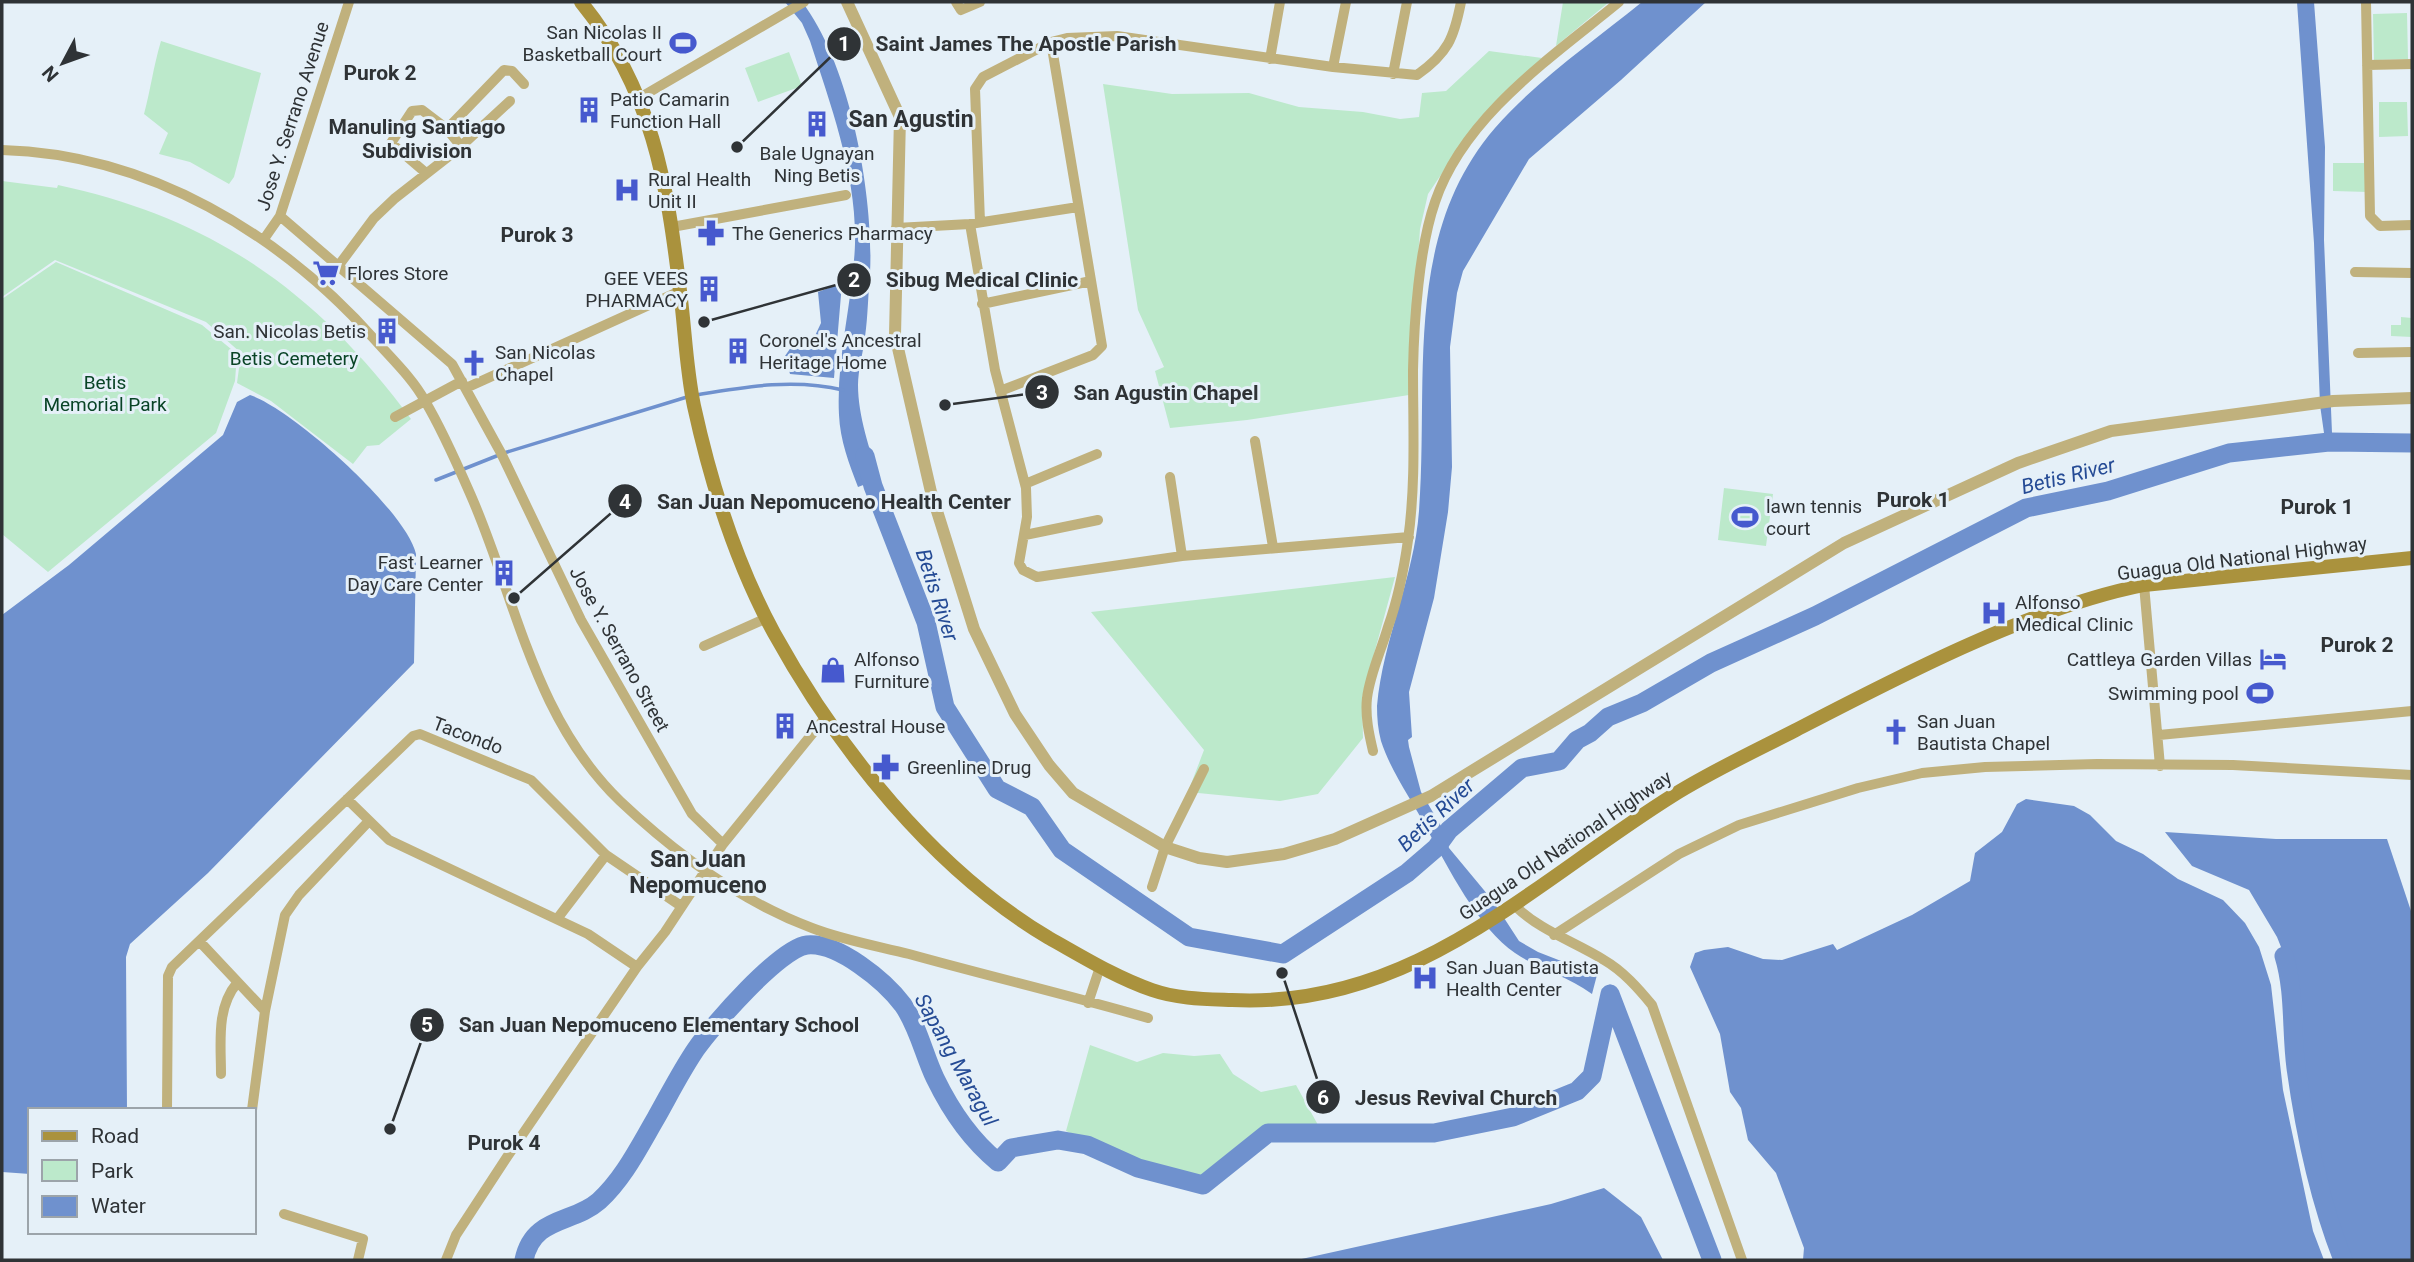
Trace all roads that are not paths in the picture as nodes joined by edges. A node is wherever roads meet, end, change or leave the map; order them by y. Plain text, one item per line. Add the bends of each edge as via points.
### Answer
1 (349, 2) edge
2 (581, 2) edge
3 (804, 2) edge
4 (847, 2) edge
5 (956, 2) edge
6 (979, 2) edge
7 (1280, 2) edge
8 (1346, 2) edge
9 (1407, 2) edge
10 (1461, 2) edge
11 (1619, 2) edge
12 (2366, 2) edge
13 (1051, 42) junction
14 (1270, 59) junction
15 (2412, 64) edge
16 (2367, 65) junction
17 (1333, 67) junction
18 (1393, 75) junction
19 (524, 84) dead end
20 (640, 97) junction
21 (510, 102) dead end
22 (447, 129) junction
23 (460, 145) junction
24 (2, 150) edge
25 (426, 173) junction
26 (846, 195) dead end
27 (1078, 207) junction
28 (280, 216) junction
29 (975, 223) junction
30 (2412, 225) edge
31 (672, 227) junction
32 (897, 228) junction
33 (264, 239) junction
34 (339, 265) junction
35 (2355, 272) dead end
36 (2412, 272) edge
37 (1091, 281) junction
38 (680, 291) junction
39 (982, 304) junction
40 (2412, 352) edge
41 (2358, 353) dead end
42 (464, 384) junction
43 (1000, 391) junction
44 (2412, 398) edge
45 (425, 399) junction
46 (395, 417) dead end
47 (1255, 441) dead end
48 (1097, 454) dead end
49 (1170, 477) dead end
50 (1025, 484) junction
51 (1098, 520) dead end
52 (1025, 535) junction
53 (1409, 537) junction
54 (1273, 547) junction
55 (1182, 556) junction
56 (2412, 558) edge
57 (2144, 585) junction
58 (767, 618) junction
59 (704, 646) dead end
60 (2412, 711) edge
61 (825, 718) junction
62 (2159, 735) junction
63 (1373, 751) dead end
64 (2160, 766) junction
65 (1203, 769) dead end
66 (2412, 775) edge
67 (347, 799) junction
68 (368, 822) junction
69 (723, 844) junction
70 (1165, 847) junction
71 (606, 855) junction
72 (707, 872) junction
73 (1152, 887) dead end
74 (681, 906) junction
75 (1511, 909) junction
76 (557, 919) junction
77 (1554, 934) junction
78 (201, 943) junction
79 (638, 967) junction
80 (1100, 968) junction
81 (237, 983) junction
82 (1088, 1003) junction
83 (265, 1011) junction
84 (1147, 1018) dead end
85 (221, 1074) dead end
86 (166, 1108) edge
87 (252, 1108) edge
88 (284, 1214) dead end
89 (358, 1260) edge
90 (446, 1260) edge
91 (1742, 1260) edge

1 - 28 street, Jose Y. Serrano Avenue
2 - 20 main road, Guagua Old National Highway via 619,55
3 - 20 street
4 - 32 street via 900,117
5 - 6 street via 961,10
7 - 14 street
8 - 17 street
9 - 18 street
10 - 18 street via 1455,33 1440,59 1417,75
11 - 53 street via 1491,114 1464,148 1436,200 1427,231 1413,369 1415,454
12 - 16 street
13 - 14 street via 1117,36
13 - 27 street
13 - 29 street via 978,81 974,103
14 - 17 street
15 - 16 street
16 - 30 street via 2370,216 2379,226
17 - 18 street
19 - 22 street via 512,71 504,70
20 - 31 main road, Guagua Old National Highway
21 - 23 street
22 - 23 street
22 - 25 street via 417,109 391,139 394,147
23 - 25 street
24 - 33 street via 55,155 149,178
25 - 34 street via 374,218
26 - 31 street
27 - 29 street
27 - 37 street
28 - 33 street, Jose Y. Serrano Avenue
28 - 34 street, Jose Y. Serrano Street
29 - 32 street
29 - 39 street
31 - 38 main road, Guagua Old National Highway
32 - 70 street via 895,335 931,492 974,629 1015,714 1073,793
33 - 45 street via 356,318
34 - 42 street, Jose Y. Serrano Street via 440,351
35 - 36 street
37 - 39 street
37 - 43 street via 1099,350
38 - 42 street
38 - 58 main road, Guagua Old National Highway via 695,406 738,562
39 - 43 street
40 - 41 street
42 - 45 street
42 - 69 street, Jose Y. Serrano Street via 588,632 692,814
43 - 50 street
44 - 70 street via 2317,402 2111,430 2018,463 1844,543 1402,810 1335,839 1251,861 1199,858
45 - 46 street
45 - 72 street via 472,499 519,634 564,730 616,797
47 - 54 street
48 - 50 street
49 - 55 street
50 - 52 street
51 - 52 street
52 - 55 street via 1019,563 1037,577
53 - 54 street
53 - 63 street via 1401,584 1367,699
54 - 55 street
56 - 57 main road, Guagua Old National Highway
57 - 62 street
57 - 75 main road, Guagua Old National Highway via 2109,592 2030,620 1837,709 1679,791
58 - 59 street
58 - 61 main road, Guagua Old National Highway
60 - 62 street
61 - 69 street
61 - 80 main road, Guagua Old National Highway via 875,784 953,865 1013,916
62 - 64 street
64 - 66 street via 2234,765
64 - 77 street via 1985,767 1922,773 1858,788 1739,825 1679,854
65 - 70 street
67 - 68 street
67 - 71 street, Tacondo via 420,734 522,774
67 - 78 street
68 - 76 street via 411,851
68 - 83 street via 285,915
69 - 72 street
70 - 73 street
71 - 74 street, Tacondo
71 - 76 street
72 - 74 street
72 - 82 street via 813,929
74 - 79 street
75 - 77 street
75 - 80 main road, Guagua Old National Highway via 1410,966 1375,980 1272,1002 1176,997
76 - 79 street
77 - 91 street via 1605,961 1652,1005
78 - 81 street
78 - 86 street via 168,976
79 - 90 street via 507,1157 456,1235
80 - 82 street
81 - 83 street
81 - 85 street via 223,1007
82 - 84 street
83 - 87 street
88 - 89 street via 363,1239

